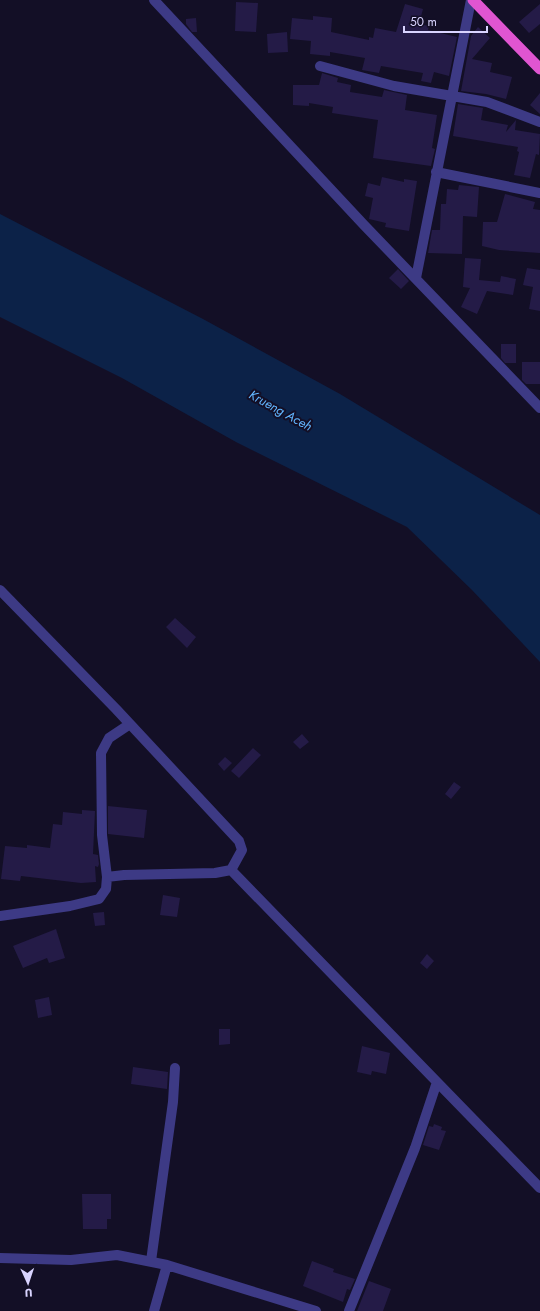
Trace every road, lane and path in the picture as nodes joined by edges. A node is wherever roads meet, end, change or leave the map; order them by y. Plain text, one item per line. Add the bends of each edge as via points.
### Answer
1 (154, 0) edge
2 (472, 0) edge
3 (320, 66) dead end
4 (540, 69) edge
5 (452, 97) junction
6 (540, 122) edge
7 (436, 172) junction
8 (540, 193) edge
9 (416, 278) junction
10 (540, 408) edge
11 (0, 590) edge
12 (130, 724) junction
13 (231, 870) junction
14 (107, 877) junction
15 (0, 916) edge
16 (175, 1068) dead end
17 (437, 1082) junction
18 (540, 1188) edge
19 (0, 1258) edge
20 (151, 1262) junction
21 (167, 1264) junction
22 (154, 1311) edge
23 (316, 1311) edge
24 (349, 1311) edge

1 - 9 street
2 - 4 highway
2 - 5 street
3 - 5 street via 394,86
5 - 6 street via 487,102
5 - 7 street
7 - 8 street
7 - 9 street
9 - 10 street
11 - 12 street
12 - 13 street via 239,841 242,850
12 - 14 street via 109,738 101,753 102,835
13 - 14 street via 215,873 124,874
13 - 17 street
14 - 15 street via 106,889 99,899
16 - 20 street via 173,1102
17 - 18 street
17 - 24 street via 415,1148
19 - 20 street via 71,1260 117,1255
20 - 21 street
21 - 22 street
21 - 23 street

